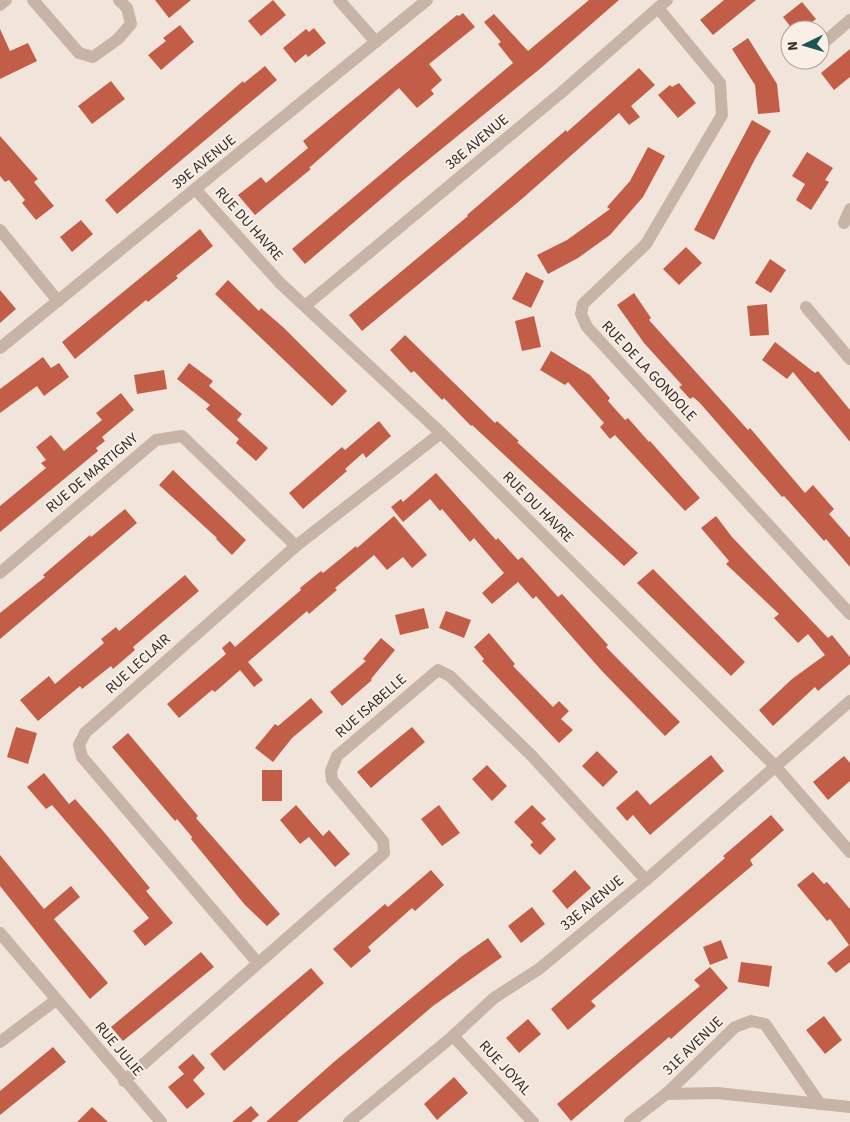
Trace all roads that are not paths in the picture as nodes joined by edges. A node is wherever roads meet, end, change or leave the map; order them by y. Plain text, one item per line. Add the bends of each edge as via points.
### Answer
1 (6, 0) edge
2 (33, 0) edge
3 (120, 0) edge
4 (339, 0) edge
5 (427, 0) edge
6 (662, 4) edge
7 (0, 5) edge
8 (850, 20) edge
9 (830, 37) edge
10 (376, 42) junction
11 (196, 190) junction
12 (850, 209) edge
13 (844, 222) dead end
14 (0, 230) edge
15 (58, 301) junction
16 (305, 306) junction
17 (806, 306) dead end
18 (0, 348) edge
19 (850, 359) edge
20 (441, 433) junction
21 (296, 546) junction
22 (0, 573) edge
23 (850, 614) edge
24 (850, 701) edge
25 (775, 766) junction
26 (850, 852) edge
27 (646, 880) junction
28 (0, 933) edge
29 (257, 962) junction
30 (56, 1000) junction
31 (453, 1036) junction
32 (0, 1042) edge
33 (124, 1081) junction
34 (666, 1094) junction
35 (820, 1104) junction
36 (850, 1107) edge
37 (157, 1121) edge
38 (349, 1122) edge
39 (533, 1122) edge
40 (630, 1122) edge

1 - 7 street
2 - 3 street via 79,53 93,57 118,39 130,24 127,8
4 - 10 street
5 - 10 street, 39E AVENUE
6 - 16 street, 38E AVENUE via 562,92
6 - 23 street, RUE DE LA GONDOLE via 720,83 722,116 646,244 583,304 581,314 587,327
8 - 9 street
10 - 11 street, 39E AVENUE
11 - 15 street, 39E AVENUE
11 - 16 street, RUE DU HAVRE
12 - 13 street
14 - 15 street
15 - 18 street, 39E AVENUE
16 - 20 street, RUE DU HAVRE
17 - 19 street
20 - 21 street, RUE LECLAIR
20 - 25 street, RUE DU HAVRE
21 - 22 street, RUE DE MARTIGNY via 182,436 156,440
21 - 29 street, RUE LECLAIR via 85,733 79,745 82,757
24 - 25 street, 33E AVENUE
25 - 26 street, RUE DU HAVRE
25 - 27 street, 33E AVENUE
27 - 29 street, RUE ISABELLE via 532,756 450,676 438,670 337,756 331,771 332,780 383,841 384,853
27 - 31 street, 33E AVENUE via 538,969 494,998
28 - 30 street, RUE JULIE
29 - 33 street, RUE ISABELLE
30 - 32 street
30 - 33 street, RUE JULIE
31 - 38 street, 33E AVENUE
31 - 39 street, RUE JOYAL
33 - 37 street, RUE JULIE
34 - 35 street, 31E AVENUE via 717,1093
34 - 35 street, 31E AVENUE via 735,1027 751,1021 765,1024
34 - 40 street, 31E AVENUE
35 - 36 street, 31E AVENUE

